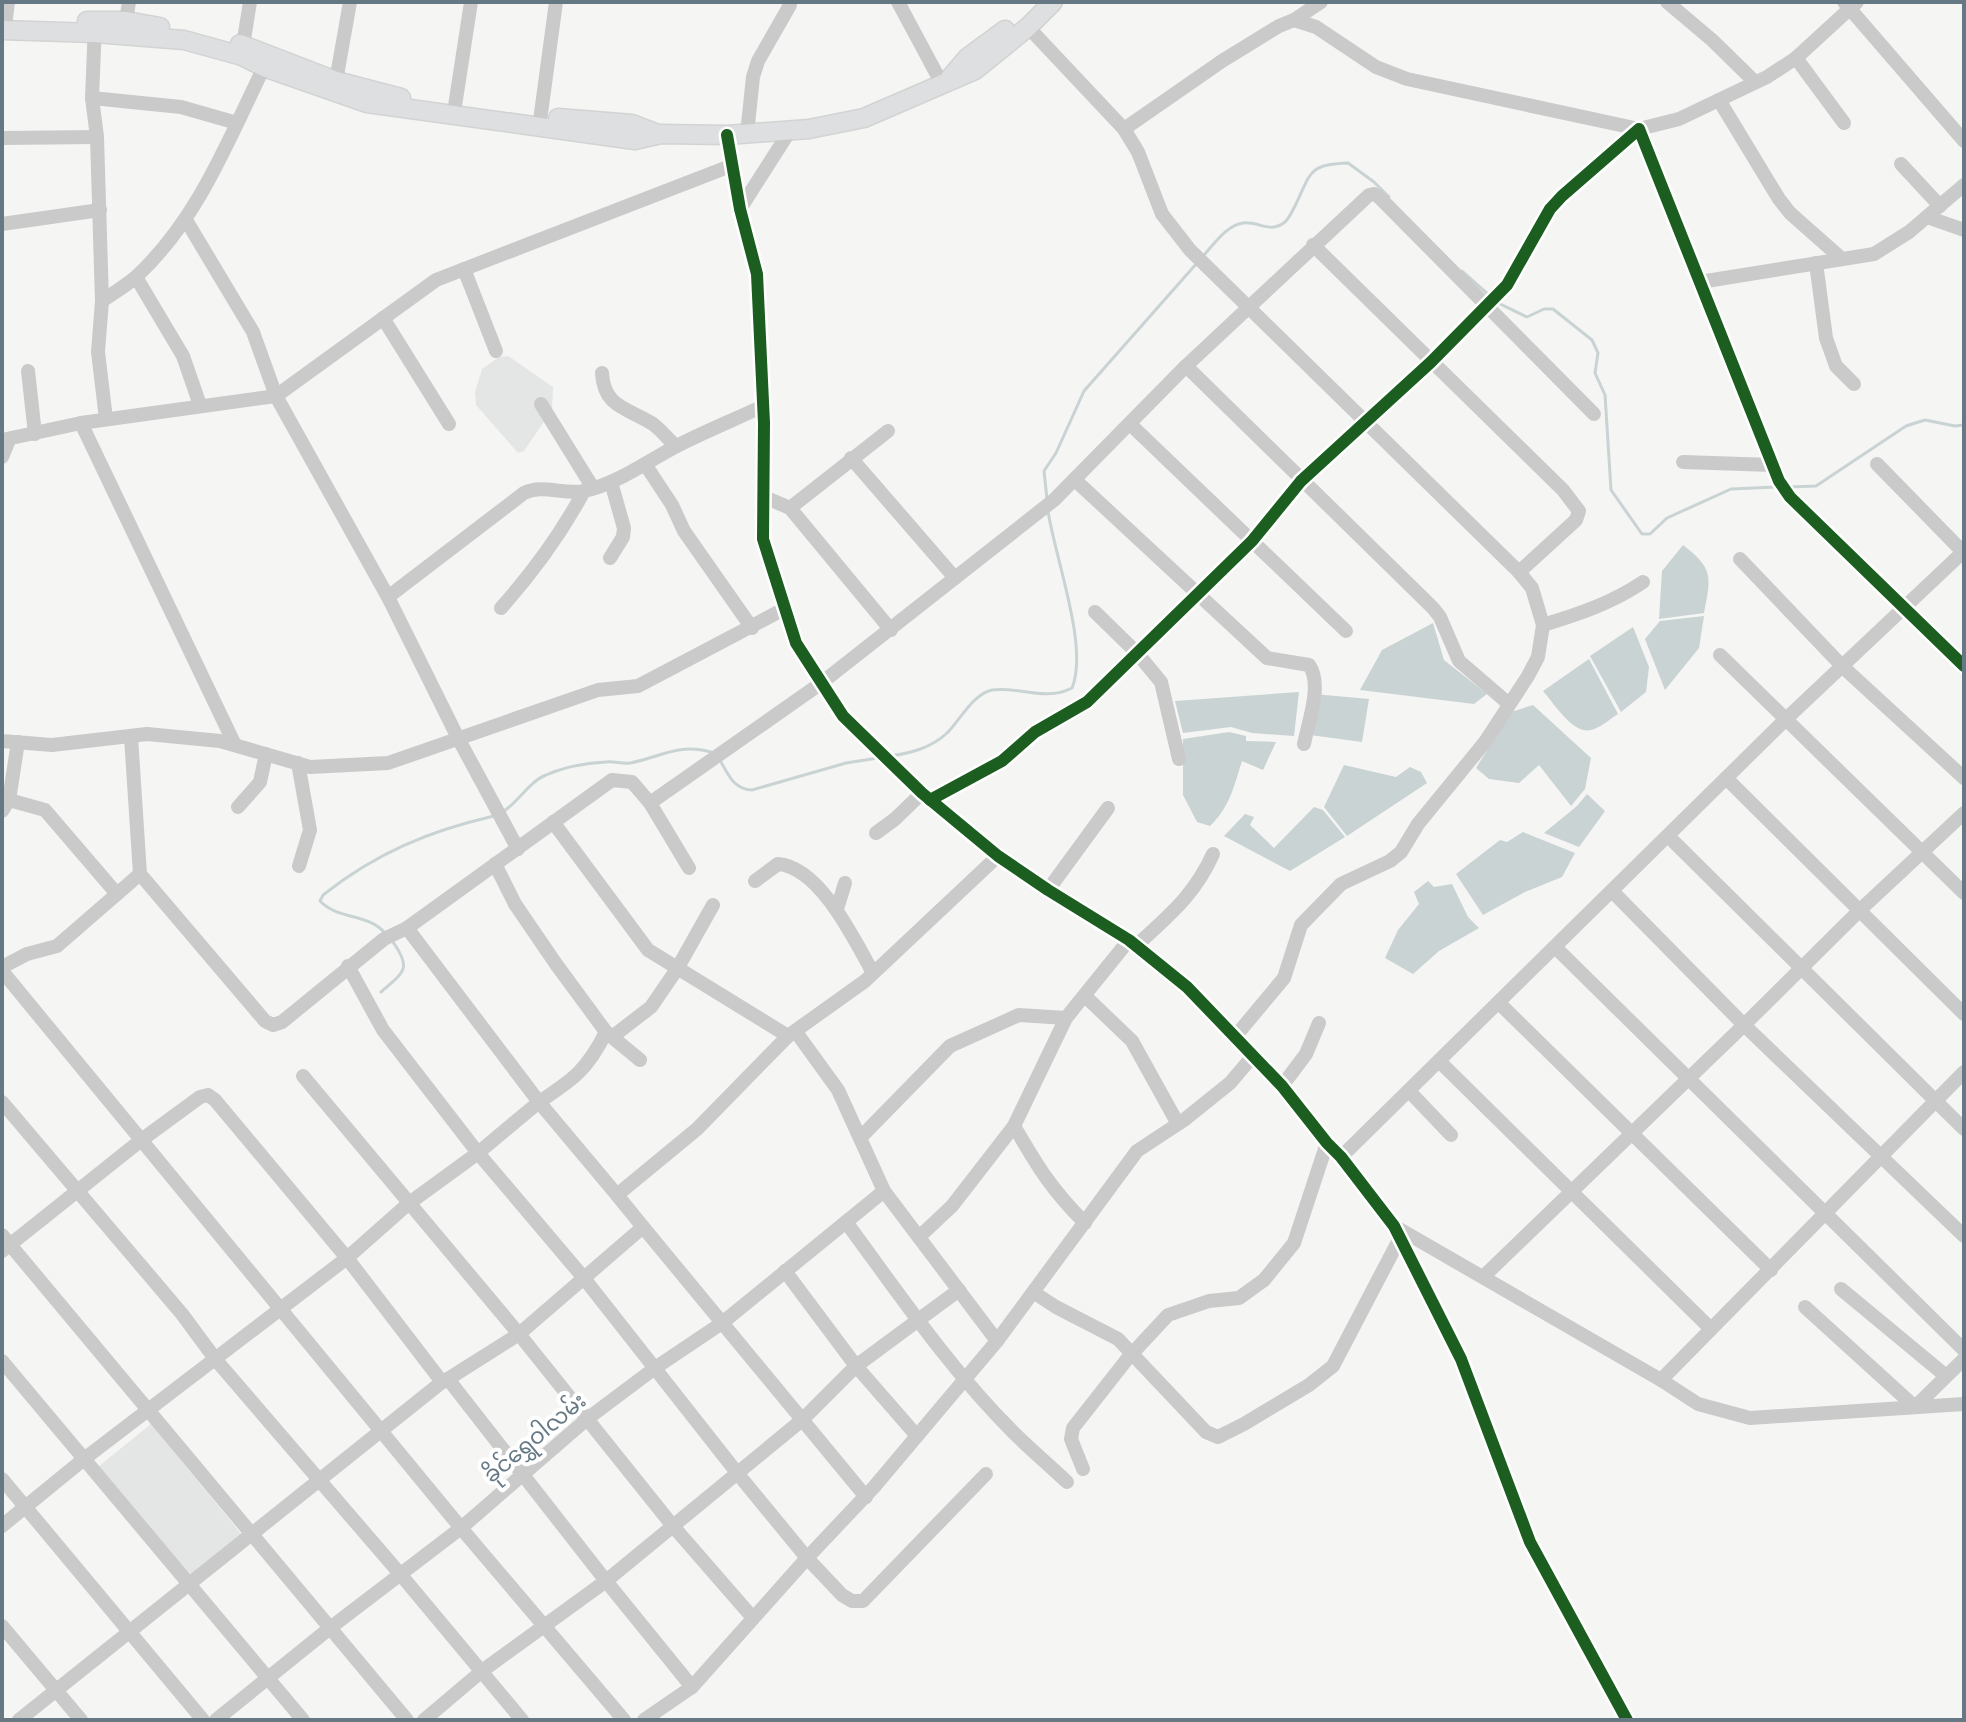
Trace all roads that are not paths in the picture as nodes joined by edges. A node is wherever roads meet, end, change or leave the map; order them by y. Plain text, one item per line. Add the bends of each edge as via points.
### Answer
1 (129, 2) edge
2 (250, 2) edge
3 (350, 2) edge
4 (471, 2) edge
5 (556, 2) edge
6 (790, 2) edge
7 (898, 2) edge
8 (1035, 2) edge
9 (1053, 2) edge
10 (1321, 2) edge
11 (1667, 2) edge
12 (1851, 4) edge
13 (5, 17) edge
14 (1294, 20) junction
15 (126, 21) junction
16 (95, 27) junction
17 (1028, 27) junction
18 (242, 51) junction
19 (1796, 58) junction
20 (264, 67) junction
21 (336, 81) junction
22 (1755, 82) junction
23 (945, 83) junction
24 (92, 98) junction
25 (1719, 100) junction
26 (455, 106) junction
27 (539, 122) junction
28 (237, 123) junction
29 (1844, 123) dead end
30 (791, 129) junction
31 (1124, 129) junction
32 (1639, 129) junction
33 (747, 134) junction
34 (727, 135) junction
35 (97, 137) junction
36 (2, 138) edge
37 (1964, 141) edge
38 (1901, 164) dead end
39 (733, 165) junction
40 (1964, 185) edge
41 (1940, 206) junction
42 (740, 209) junction
43 (100, 210) junction
44 (1927, 217) junction
45 (186, 220) junction
46 (2, 224) edge
47 (1964, 230) edge
48 (1313, 245) junction
49 (1842, 259) junction
50 (1816, 263) junction
51 (464, 269) junction
52 (136, 277) junction
53 (1700, 282) junction
54 (1491, 300) junction
55 (102, 301) junction
56 (1248, 308) junction
57 (383, 318) junction
58 (496, 351) dead end
59 (1431, 362) junction
60 (1186, 366) junction
61 (28, 371) dead end
62 (602, 373) dead end
63 (1854, 384) dead end
64 (276, 396) junction
65 (541, 404) dead end
66 (200, 405) junction
67 (763, 406) junction
68 (1594, 414) dead end
69 (106, 419) junction
70 (1364, 421) junction
71 (81, 423) junction
72 (449, 424) dead end
73 (1130, 424) junction
74 (888, 431) dead end
75 (35, 434) junction
76 (6, 440) edge
77 (676, 446) junction
78 (2, 457) edge
79 (851, 458) junction
80 (1683, 462) dead end
81 (645, 464) junction
82 (1877, 464) dead end
83 (1772, 465) junction
84 (1075, 480) junction
85 (1301, 481) junction
86 (611, 482) junction
87 (589, 489) junction
88 (764, 497) junction
89 (790, 508) junction
90 (1252, 541) junction
91 (1964, 552) edge
92 (610, 558) dead end
93 (1740, 559) dead end
94 (1519, 572) junction
95 (955, 578) junction
96 (1643, 582) dead end
97 (1197, 593) junction
98 (388, 597) junction
99 (501, 608) dead end
100 (1905, 608) junction
101 (784, 609) junction
102 (1095, 612) dead end
103 (1543, 625) junction
104 (752, 628) junction
105 (891, 630) junction
106 (1346, 631) dead end
107 (1137, 653) junction
108 (1720, 655) dead end
109 (1964, 666) edge
110 (1843, 667) junction
111 (820, 684) junction
112 (1509, 704) junction
113 (1786, 719) junction
114 (131, 737) junction
115 (458, 738) junction
116 (6, 739) edge
117 (1304, 744) dead end
118 (235, 745) junction
119 (266, 754) junction
120 (1179, 759) dead end
121 (298, 763) junction
122 (1726, 778) junction
123 (1964, 778) edge
124 (926, 796) junction
125 (650, 803) junction
126 (6, 806) edge
127 (238, 807) dead end
128 (1108, 808) dead end
129 (1964, 813) edge
130 (553, 822) junction
131 (876, 833) dead end
132 (1668, 836) junction
133 (518, 849) junction
134 (1921, 851) junction
135 (1213, 854) dead end
136 (998, 856) junction
137 (495, 864) junction
138 (299, 866) dead end
139 (689, 868) dead end
140 (140, 874) junction
141 (755, 881) dead end
142 (845, 883) dead end
143 (1048, 890) junction
144 (1612, 891) junction
145 (1964, 893) edge
146 (117, 894) junction
147 (713, 905) dead end
148 (837, 909) junction
149 (1860, 910) junction
150 (395, 933) junction
151 (1132, 943) junction
152 (1555, 947) junction
153 (348, 966) junction
154 (2, 969) edge
155 (677, 969) junction
156 (1801, 969) junction
157 (873, 973) junction
158 (1085, 996) junction
159 (1499, 1003) junction
160 (1964, 1014) edge
161 (1066, 1018) junction
162 (1319, 1023) dead end
163 (1744, 1025) junction
164 (609, 1034) junction
165 (792, 1034) junction
166 (1234, 1038) junction
167 (1253, 1056) junction
168 (640, 1060) dead end
169 (1439, 1061) junction
170 (1964, 1072) edge
171 (303, 1076) dead end
172 (1688, 1080) junction
173 (1282, 1086) junction
174 (1409, 1091) junction
175 (2, 1102) edge
176 (539, 1102) junction
177 (1935, 1102) junction
178 (1178, 1124) junction
179 (1014, 1126) junction
180 (1964, 1129) edge
181 (1632, 1134) junction
182 (1451, 1135) dead end
183 (860, 1138) junction
184 (140, 1141) junction
185 (1327, 1143) junction
186 (478, 1153) junction
187 (1341, 1157) junction
188 (1882, 1157) junction
189 (78, 1191) junction
190 (884, 1191) junction
191 (1571, 1192) junction
192 (617, 1195) junction
193 (408, 1204) junction
194 (1825, 1214) junction
195 (846, 1222) junction
196 (1085, 1223) junction
197 (643, 1227) junction
198 (1397, 1232) junction
199 (1964, 1236) edge
200 (919, 1237) junction
201 (5, 1244) edge
202 (347, 1258) junction
203 (1771, 1270) junction
204 (785, 1271) junction
205 (583, 1277) junction
206 (1483, 1277) junction
207 (1841, 1289) dead end
208 (959, 1290) junction
209 (1033, 1292) junction
210 (1805, 1307) dead end
211 (281, 1308) junction
212 (919, 1321) junction
213 (722, 1323) junction
214 (1711, 1329) junction
215 (519, 1334) junction
216 (997, 1341) junction
217 (1964, 1350) edge
218 (1132, 1355) junction
219 (1964, 1359) edge
220 (216, 1360) junction
221 (2, 1361) edge
222 (856, 1366) junction
223 (655, 1368) junction
224 (1946, 1376) junction
225 (966, 1378) junction
226 (445, 1380) junction
227 (1661, 1380) junction
228 (1964, 1404) edge
229 (1915, 1407) junction
230 (149, 1412) junction
231 (587, 1419) junction
232 (802, 1420) junction
233 (382, 1430) junction
234 (917, 1436) junction
235 (84, 1459) junction
236 (1083, 1469) dead end
237 (524, 1473) junction
238 (738, 1474) junction
239 (986, 1474) dead end
240 (2, 1479) edge
241 (318, 1481) junction
242 (1067, 1482) dead end
243 (866, 1497) junction
244 (25, 1507) junction
245 (672, 1525) junction
246 (2, 1526) edge
247 (461, 1528) junction
248 (252, 1534) junction
249 (807, 1558) junction
250 (401, 1575) junction
251 (606, 1581) junction
252 (189, 1584) junction
253 (753, 1618) junction
254 (2, 1626) edge
255 (543, 1626) junction
256 (330, 1628) junction
257 (129, 1632) junction
258 (482, 1671) junction
259 (267, 1678) junction
260 (692, 1687) junction
261 (56, 1690) junction
262 (19, 1720) edge
263 (81, 1720) edge
264 (203, 1720) edge
265 (216, 1720) edge
266 (303, 1720) edge
267 (407, 1720) edge
268 (424, 1720) edge
269 (522, 1720) edge
270 (624, 1720) edge
271 (644, 1720) edge
272 (1627, 1720) edge

1 - 15 street
2 - 18 street
3 - 21 street
4 - 26 street
5 - 27 street
6 - 33 street via 758,61
7 - 23 street
8 - 23 main road
9 - 17 main road
10 - 14 street
11 - 22 street
12 - 19 street
12 - 37 street
13 - 16 main road
14 - 31 street via 1222,61
14 - 32 street via 1407,79
15 - 16 main road
15 - 18 main road via 187,31
16 - 18 main road
16 - 24 street
17 - 23 main road via 975,70
17 - 31 street
18 - 20 main road
18 - 21 main road
19 - 22 street
19 - 29 street
20 - 27 main road via 367,103
20 - 28 street
21 - 26 main road
22 - 25 street
23 - 30 main road via 864,118
24 - 28 street via 181,107
24 - 35 street
25 - 32 street via 1679,119
25 - 49 street via 1779,199
26 - 27 main road
27 - 34 main road via 635,140 661,134
28 - 45 street
30 - 33 main road
30 - 42 street
31 - 56 street via 1162,214
32 - 53 street
32 - 54 street via 1550,209 1507,285
33 - 34 main road
34 - 39 street
35 - 36 street
35 - 43 street
38 - 41 street
39 - 42 street
39 - 51 street
40 - 41 street
41 - 44 street
42 - 67 street via 757,274
43 - 46 street
43 - 55 street
44 - 47 street
44 - 49 street via 1874,254
45 - 52 street
45 - 64 street via 253,332
48 - 54 street via 1374,194
48 - 56 street
48 - 59 street
49 - 50 street
50 - 53 street
50 - 63 street via 1826,338 1836,366
51 - 57 street via 436,280
51 - 58 street
52 - 55 street
52 - 66 street via 183,356
53 - 83 street
54 - 59 street
54 - 68 street
55 - 69 street via 98,352
56 - 60 street
56 - 70 street
57 - 64 street
57 - 72 street
59 - 70 street
59 - 94 street via 1579,511 1576,520
60 - 73 street
60 - 85 street
61 - 75 street
62 - 77 street via 603,389 613,402 657,427
64 - 66 street
64 - 98 street
65 - 87 street
66 - 69 street
67 - 77 street
67 - 88 street
69 - 71 street
70 - 85 street
70 - 94 street
71 - 75 street
71 - 118 street
73 - 84 street
73 - 90 street
74 - 79 street
75 - 76 street
76 - 78 street
77 - 81 street
79 - 89 street
79 - 95 street
80 - 83 street
81 - 86 street
81 - 104 street
82 - 91 street
83 - 100 street via 1790,497
84 - 95 street
84 - 97 street
85 - 90 street
85 - 112 street via 1433,608 1459,661
86 - 87 street
86 - 92 street via 624,528
87 - 98 street via 524,493
87 - 99 street
88 - 89 street
88 - 101 street via 763,539
89 - 105 street
90 - 97 street
90 - 106 street
91 - 100 street
93 - 110 street
94 - 103 street via 1532,588
95 - 105 street
96 - 103 street via 1590,611
97 - 107 street
97 - 117 street via 1267,658 1301,662 1313,670
98 - 115 street
100 - 109 street
100 - 110 street
101 - 104 street
101 - 111 street
102 - 107 street
103 - 112 street via 1538,657
104 - 115 street via 638,686 598,690
105 - 111 street
107 - 120 street via 1161,682
107 - 124 street via 1087,702 1035,732 1002,761
108 - 113 street
110 - 113 street
110 - 123 street
111 - 124 street via 843,716
111 - 125 street
112 - 166 street via 1401,852 1341,884 1319,903 1301,925 1284,978
113 - 122 street
113 - 134 street
114 - 116 street via 52,745
114 - 118 street via 147,734
114 - 140 street
115 - 121 street via 388,763
115 - 133 street
116 - 126 street
118 - 119 street
119 - 121 street
119 - 127 street via 260,782
121 - 138 street via 310,830
122 - 132 street
122 - 149 street
124 - 131 street
124 - 136 street
125 - 130 street via 632,782 612,780
125 - 139 street
126 - 146 street via 45,810
128 - 143 street
129 - 134 street
130 - 133 street
130 - 155 street via 648,950
132 - 144 street
132 - 156 street
133 - 137 street
134 - 145 street
134 - 149 street
135 - 151 street via 1192,892
136 - 143 street
136 - 157 street
137 - 150 street
137 - 164 street via 515,904
140 - 146 street
140 - 153 street via 273,1025
141 - 148 street via 784,864 805,876
142 - 148 street
143 - 151 street
144 - 152 street
144 - 163 street
146 - 154 street via 57,946 27,954
147 - 155 street
148 - 157 street
149 - 156 street
149 - 160 street
150 - 153 street
150 - 176 street
151 - 158 street
151 - 166 street via 1187,987
152 - 159 street
152 - 172 street
153 - 186 street via 383,1030
154 - 184 street
155 - 164 street via 651,1007
155 - 165 street
156 - 163 street
156 - 177 street
157 - 165 street
158 - 161 street
158 - 178 street via 1132,1041
159 - 169 street
159 - 181 street
161 - 179 street
161 - 183 street via 1019,1015 950,1046
162 - 173 street via 1306,1054
163 - 172 street
163 - 188 street
164 - 168 street
164 - 176 street via 576,1078
165 - 183 street via 838,1090
165 - 192 street via 697,1129
166 - 167 street
167 - 173 street
167 - 178 street via 1230,1083
169 - 174 street
169 - 191 street
170 - 177 street
171 - 193 street
172 - 181 street
172 - 194 street
173 - 185 street
174 - 182 street
174 - 187 street
175 - 189 street
176 - 186 street
176 - 192 street
177 - 180 street
177 - 188 street
178 - 196 street via 1137,1151
179 - 196 street via 1050,1187
179 - 200 street via 952,1206
181 - 191 street
181 - 203 street
183 - 190 street
184 - 189 street
184 - 202 street via 208,1095
184 - 211 street
185 - 187 street
185 - 218 street via 1294,1243 1264,1280 1239,1298 1209,1301 1168,1315
186 - 193 street
186 - 205 street
187 - 198 street
188 - 194 street
188 - 199 street
189 - 201 street
189 - 220 street
190 - 195 street, ခိုင်ရွှေဝါလမ်း
190 - 200 street
191 - 206 street
191 - 214 street
192 - 197 street
193 - 202 street
193 - 215 street
194 - 203 street
194 - 217 street
195 - 204 street, ခိုင်ရွှေဝါလမ်း
195 - 212 street
196 - 209 street
197 - 205 street
197 - 213 street
198 - 206 street
198 - 218 street via 1333,1366 1218,1437 1206,1432
198 - 272 street via 1461,1359 1530,1542
200 - 208 street
201 - 230 street
202 - 211 street
202 - 226 street
203 - 214 street
204 - 213 street, ခိုင်ရွှေဝါလမ်း
204 - 222 street
205 - 215 street
205 - 223 street
206 - 227 street
207 - 224 street
208 - 212 street
208 - 216 street
209 - 216 street
209 - 218 street via 1118,1339
210 - 229 street
211 - 220 street
211 - 233 street
212 - 222 street
212 - 225 street
213 - 223 street, ခိုင်ရွှေဝါလမ်း
213 - 232 street
214 - 227 street
215 - 226 street
215 - 231 street
216 - 225 street
218 - 236 street via 1073,1428 1071,1439
219 - 224 street
220 - 230 street
220 - 241 street
221 - 235 street
222 - 232 street
222 - 234 street
223 - 231 street, ခိုင်ရွှေဝါလမ်း
223 - 238 street
224 - 229 street
225 - 234 street
225 - 242 street
226 - 233 street
226 - 237 street
227 - 229 street via 1698,1404 1750,1418
228 - 229 street
230 - 235 street
230 - 248 street
231 - 237 street, ခိုင်ရွှေဝါလမ်း
231 - 245 street
232 - 238 street
232 - 243 street
233 - 241 street
233 - 247 street
234 - 243 street
235 - 244 street
235 - 252 street
237 - 247 street, ခိုင်ရွှေဝါလမ်း
237 - 251 street
238 - 245 street
238 - 249 street
239 - 249 street via 863,1601 842,1595
240 - 244 street
241 - 248 street
241 - 250 street
243 - 249 street
244 - 246 street
244 - 257 street
245 - 251 street
245 - 253 street
247 - 250 street, ခိုင်ရွှေဝါလမ်း
247 - 255 street
248 - 252 street
248 - 256 street
249 - 253 street
250 - 256 street, ခိုင်ရွှေဝါလမ်း
250 - 258 street
251 - 255 street
251 - 260 street
252 - 257 street
252 - 259 street
253 - 260 street
254 - 261 street
255 - 258 street
255 - 270 street
256 - 259 street, ခိုင်ရွှေဝါလမ်း
256 - 267 street
257 - 261 street
257 - 264 street
258 - 268 street
258 - 269 street
259 - 265 street, ခိုင်ရွှေဝါလမ်း
259 - 266 street
260 - 271 street
261 - 262 street
261 - 263 street

